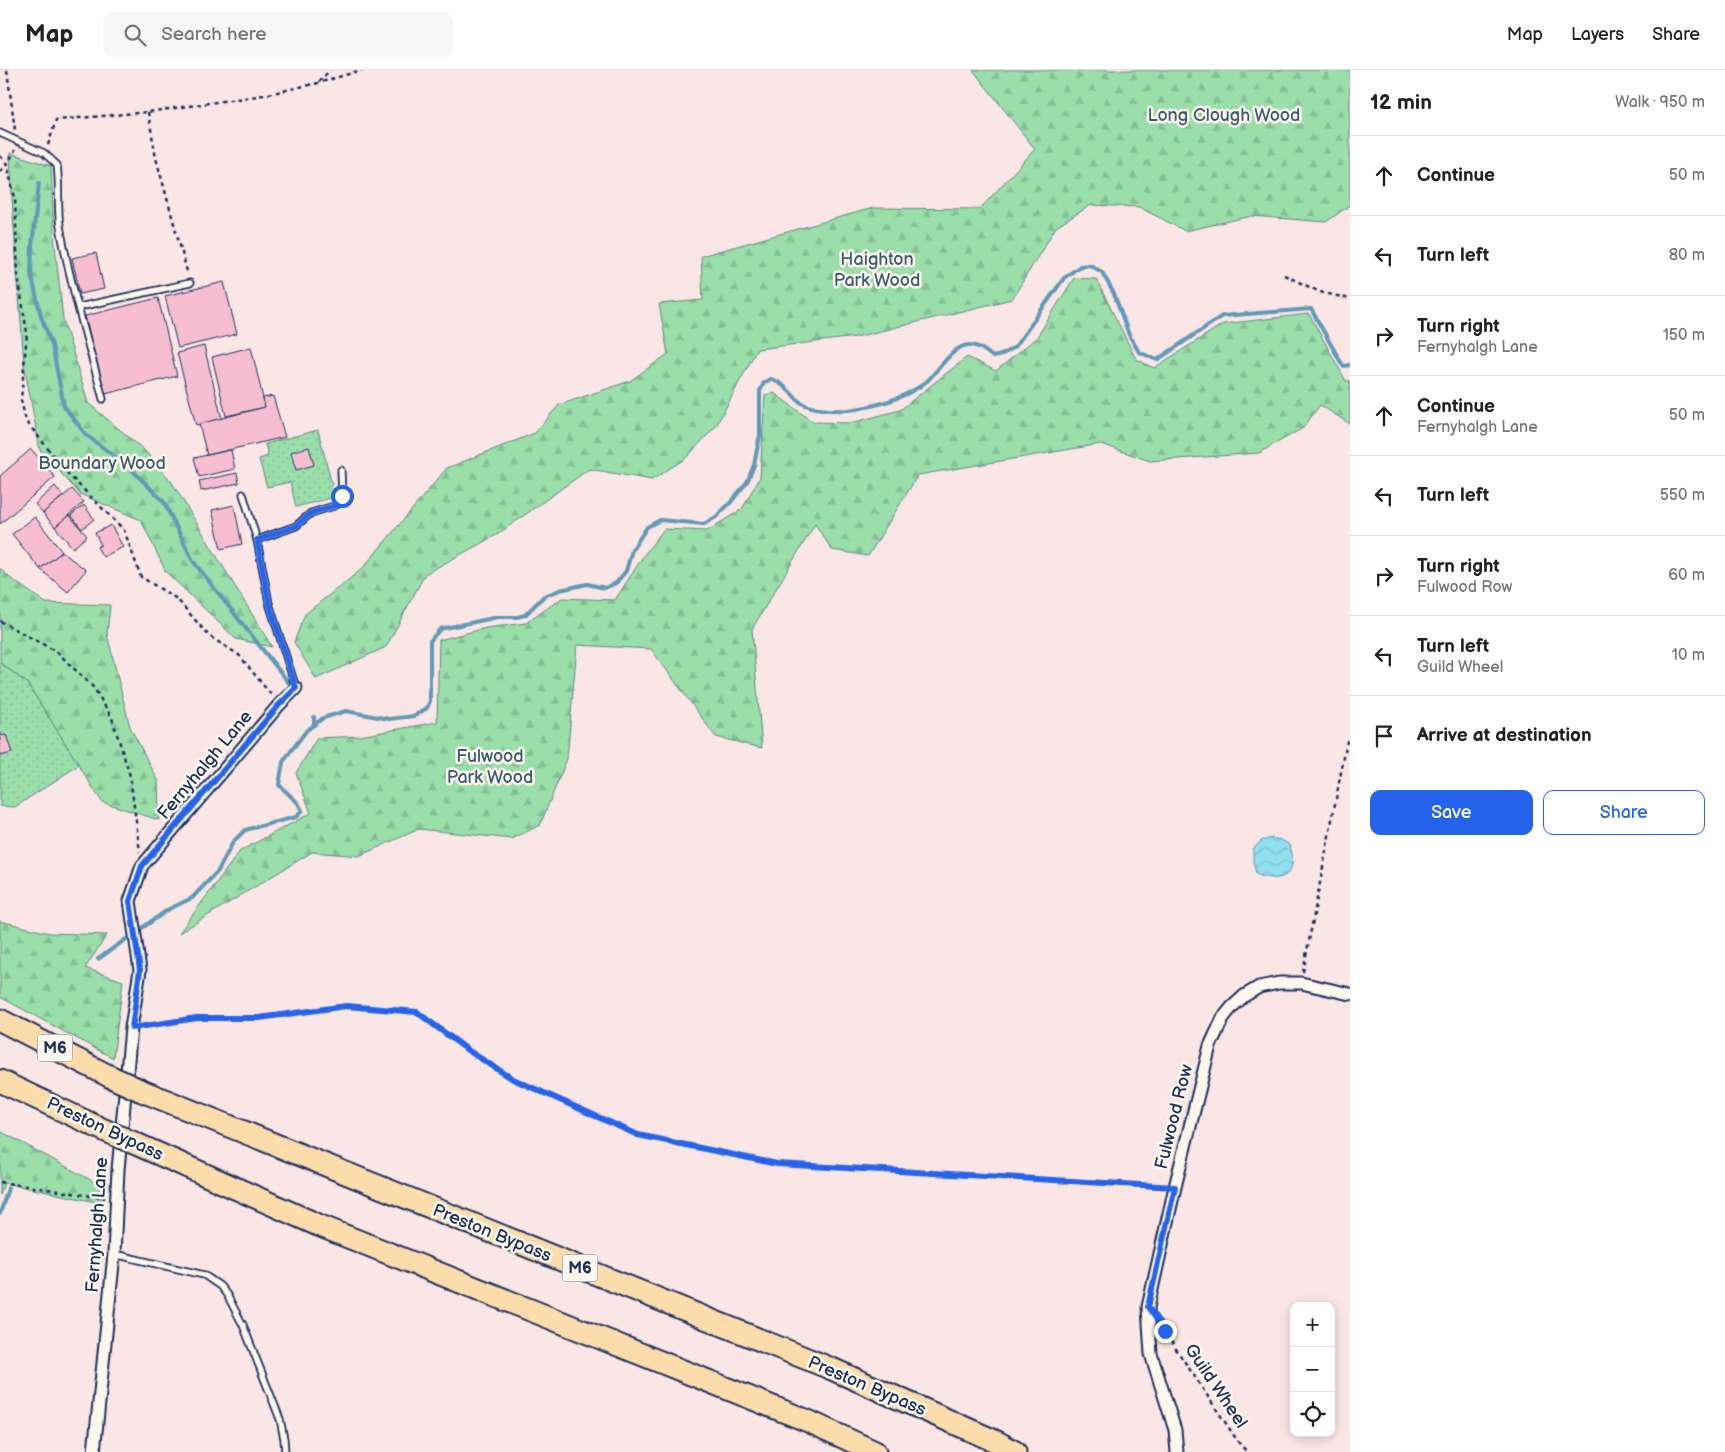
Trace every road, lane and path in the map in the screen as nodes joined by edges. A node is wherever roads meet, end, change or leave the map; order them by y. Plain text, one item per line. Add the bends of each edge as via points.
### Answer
1 (7, 70) edge
2 (330, 70) edge
3 (362, 70) edge
4 (318, 83) junction
5 (148, 112) junction
6 (0, 133) edge
7 (16, 140) junction
8 (44, 153) junction
9 (0, 156) edge
10 (7, 165) junction
11 (0, 171) edge
12 (1284, 275) dead end
13 (190, 283) joint
14 (1350, 299) edge
15 (79, 307) junction
16 (103, 399) dead end
17 (341, 470) dead end
18 (243, 494) dead end
19 (257, 540) junction
20 (0, 621) edge
21 (296, 688) joint
22 (279, 705) junction
23 (1350, 737) edge
24 (142, 866) junction
25 (1300, 983) junction
26 (1350, 994) edge
27 (0, 1020) edge
28 (132, 1028) junction
29 (0, 1081) edge
30 (0, 1182) edge
31 (1175, 1187) junction
32 (117, 1199) junction
33 (114, 1254) junction
34 (1148, 1307) junction
35 (94, 1452) edge
36 (285, 1452) edge
37 (875, 1452) edge
38 (1015, 1452) edge
39 (1177, 1452) edge
40 (1247, 1452) edge

1 - 7 path
2 - 4 path
3 - 4 path
4 - 5 path via 264,96
5 - 8 path via 56,120
5 - 13 path via 156,158
6 - 7 lane
7 - 8 lane
7 - 10 path
8 - 15 lane via 57,165 60,224
9 - 10 path
10 - 11 path
10 - 22 path via 15,198 18,276 27,333 21,400 26,421 68,474 124,530 141,577 177,600 209,636 238,655
12 - 14 path via 1320,292
13 - 15 lane
15 - 16 lane
17 - 19 lane via 340,503 311,513 296,526
18 - 19 lane
19 - 21 lane via 269,603
20 - 24 path, Fernyhalgh Lane via 57,652 94,688 112,718 130,776
21 - 22 street, Fernyhalgh Lane
22 - 24 street, Fernyhalgh Lane
23 - 25 path
24 - 28 street, Fernyhalgh Lane via 130,901 140,970
25 - 26 street, Fulwood Row
25 - 31 street, Fulwood Row via 1260,987 1244,996 1224,1018 1210,1046
27 - 38 highway, Preston Bypass / M6, bridge via 142,1091 832,1369
28 - 31 path via 197,1018 259,1018 346,1006 417,1012 513,1079 638,1135 777,1164
28 - 32 street, Fernyhalgh Lane
29 - 37 highway, Preston Bypass, bridge via 318,1225 808,1421
30 - 32 path
31 - 34 street, Fulwood Row
32 - 33 street, Fernyhalgh Lane
33 - 35 street, Fernyhalgh Lane
33 - 36 lane via 204,1275 220,1286 243,1325 280,1419
34 - 39 street, Fulwood Row via 1151,1354 1175,1430
34 - 40 path, Guild Wheel

